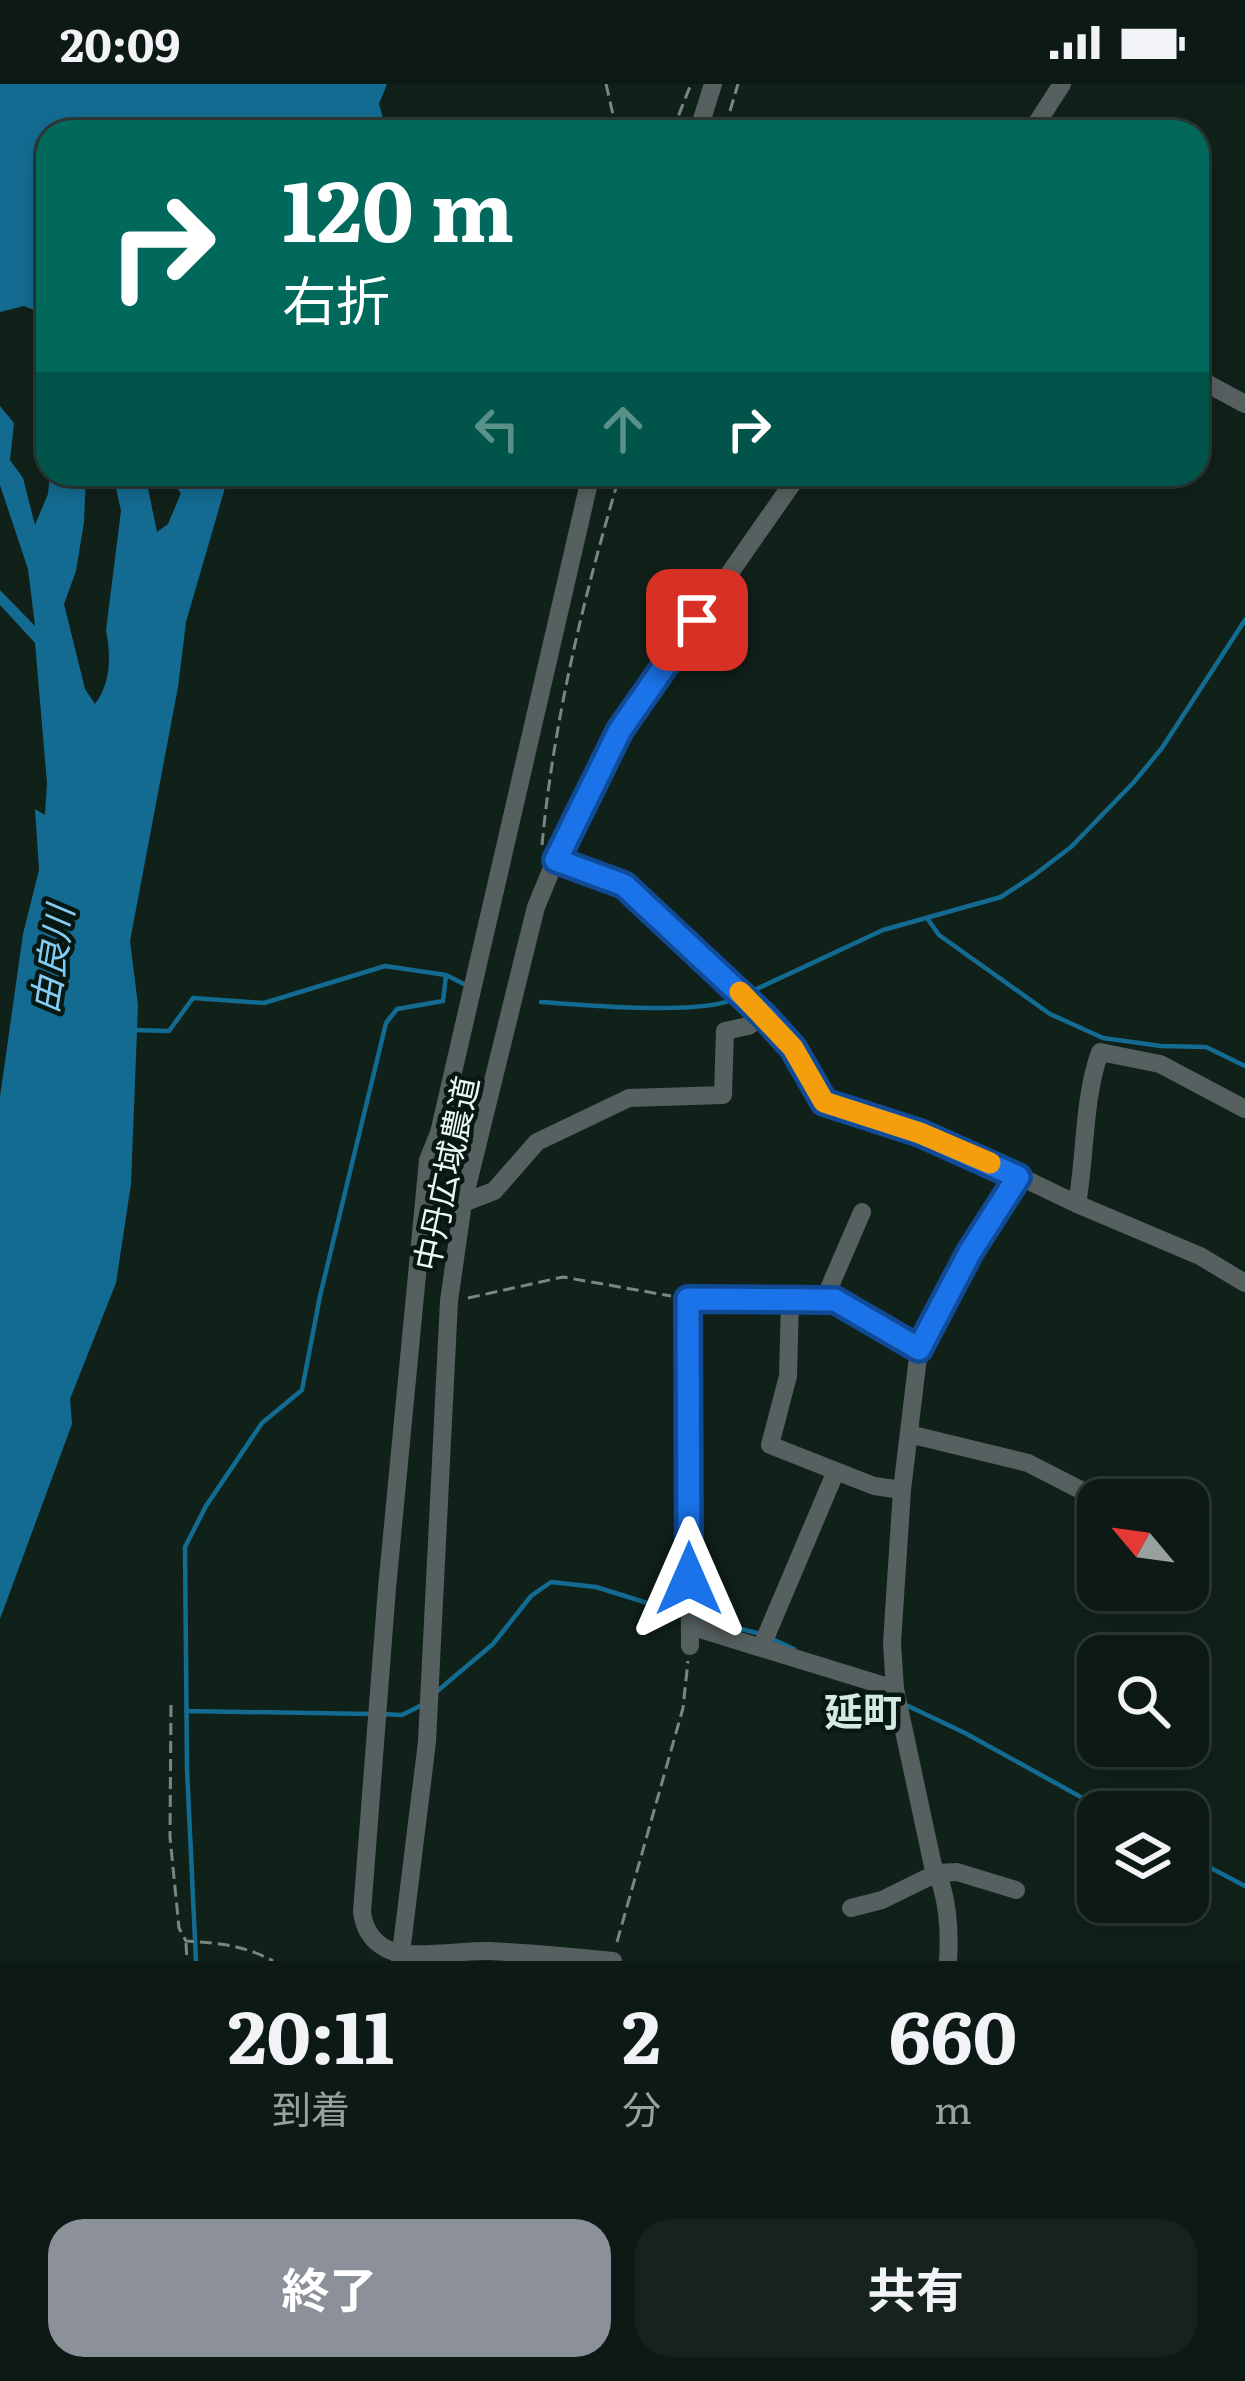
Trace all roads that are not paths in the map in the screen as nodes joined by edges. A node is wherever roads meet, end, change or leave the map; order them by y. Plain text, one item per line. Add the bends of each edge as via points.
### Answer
1 (713, 84) edge
2 (1062, 84) edge
3 (702, 120) edge
4 (1039, 120) edge
5 (1209, 384) edge
6 (1245, 404) edge
7 (588, 486) edge
8 (791, 486) edge
9 (556, 860) junction
10 (758, 1010) junction
11 (1245, 1109) edge
12 (1018, 1177) junction
13 (463, 1203) junction
14 (1078, 1204) junction
15 (862, 1213) dead end
16 (1245, 1283) edge
17 (790, 1300) junction
18 (824, 1300) junction
19 (919, 1349) junction
20 (909, 1434) junction
21 (836, 1471) junction
22 (1077, 1488) edge
23 (902, 1490) junction
24 (761, 1648) junction
25 (895, 1689) junction
26 (937, 1873) junction
27 (1016, 1890) dead end
28 (851, 1908) dead end
29 (400, 1958) edge
30 (612, 1961) edge
31 (948, 1961) edge

1 - 3 street
2 - 4 street
5 - 6 street
7 - 29 street via 428,1160 362,1912 373,1939
8 - 9 street, 中丹広域農道 via 620,730
9 - 10 street via 624,885
9 - 13 street, 中丹広域農道 via 536,907
10 - 12 street via 793,1048 824,1102
10 - 13 street via 748,1026 725,1030 723,1095 628,1098 537,1142 494,1191
11 - 14 street via 1160,1064 1100,1052
12 - 14 street
12 - 19 street
13 - 29 street, 中丹広域農道 via 448,1300 427,1742
14 - 16 street
15 - 18 street
17 - 18 street
17 - 21 street via 788,1376 770,1445
17 - 24 street via 688,1299 690,1636
18 - 19 street
19 - 20 street
20 - 22 street via 1028,1463
20 - 23 street
21 - 23 street
21 - 24 street
23 - 25 street
24 - 25 street
25 - 26 street
26 - 27 street
26 - 28 street
26 - 31 street
29 - 30 street via 488,1951

